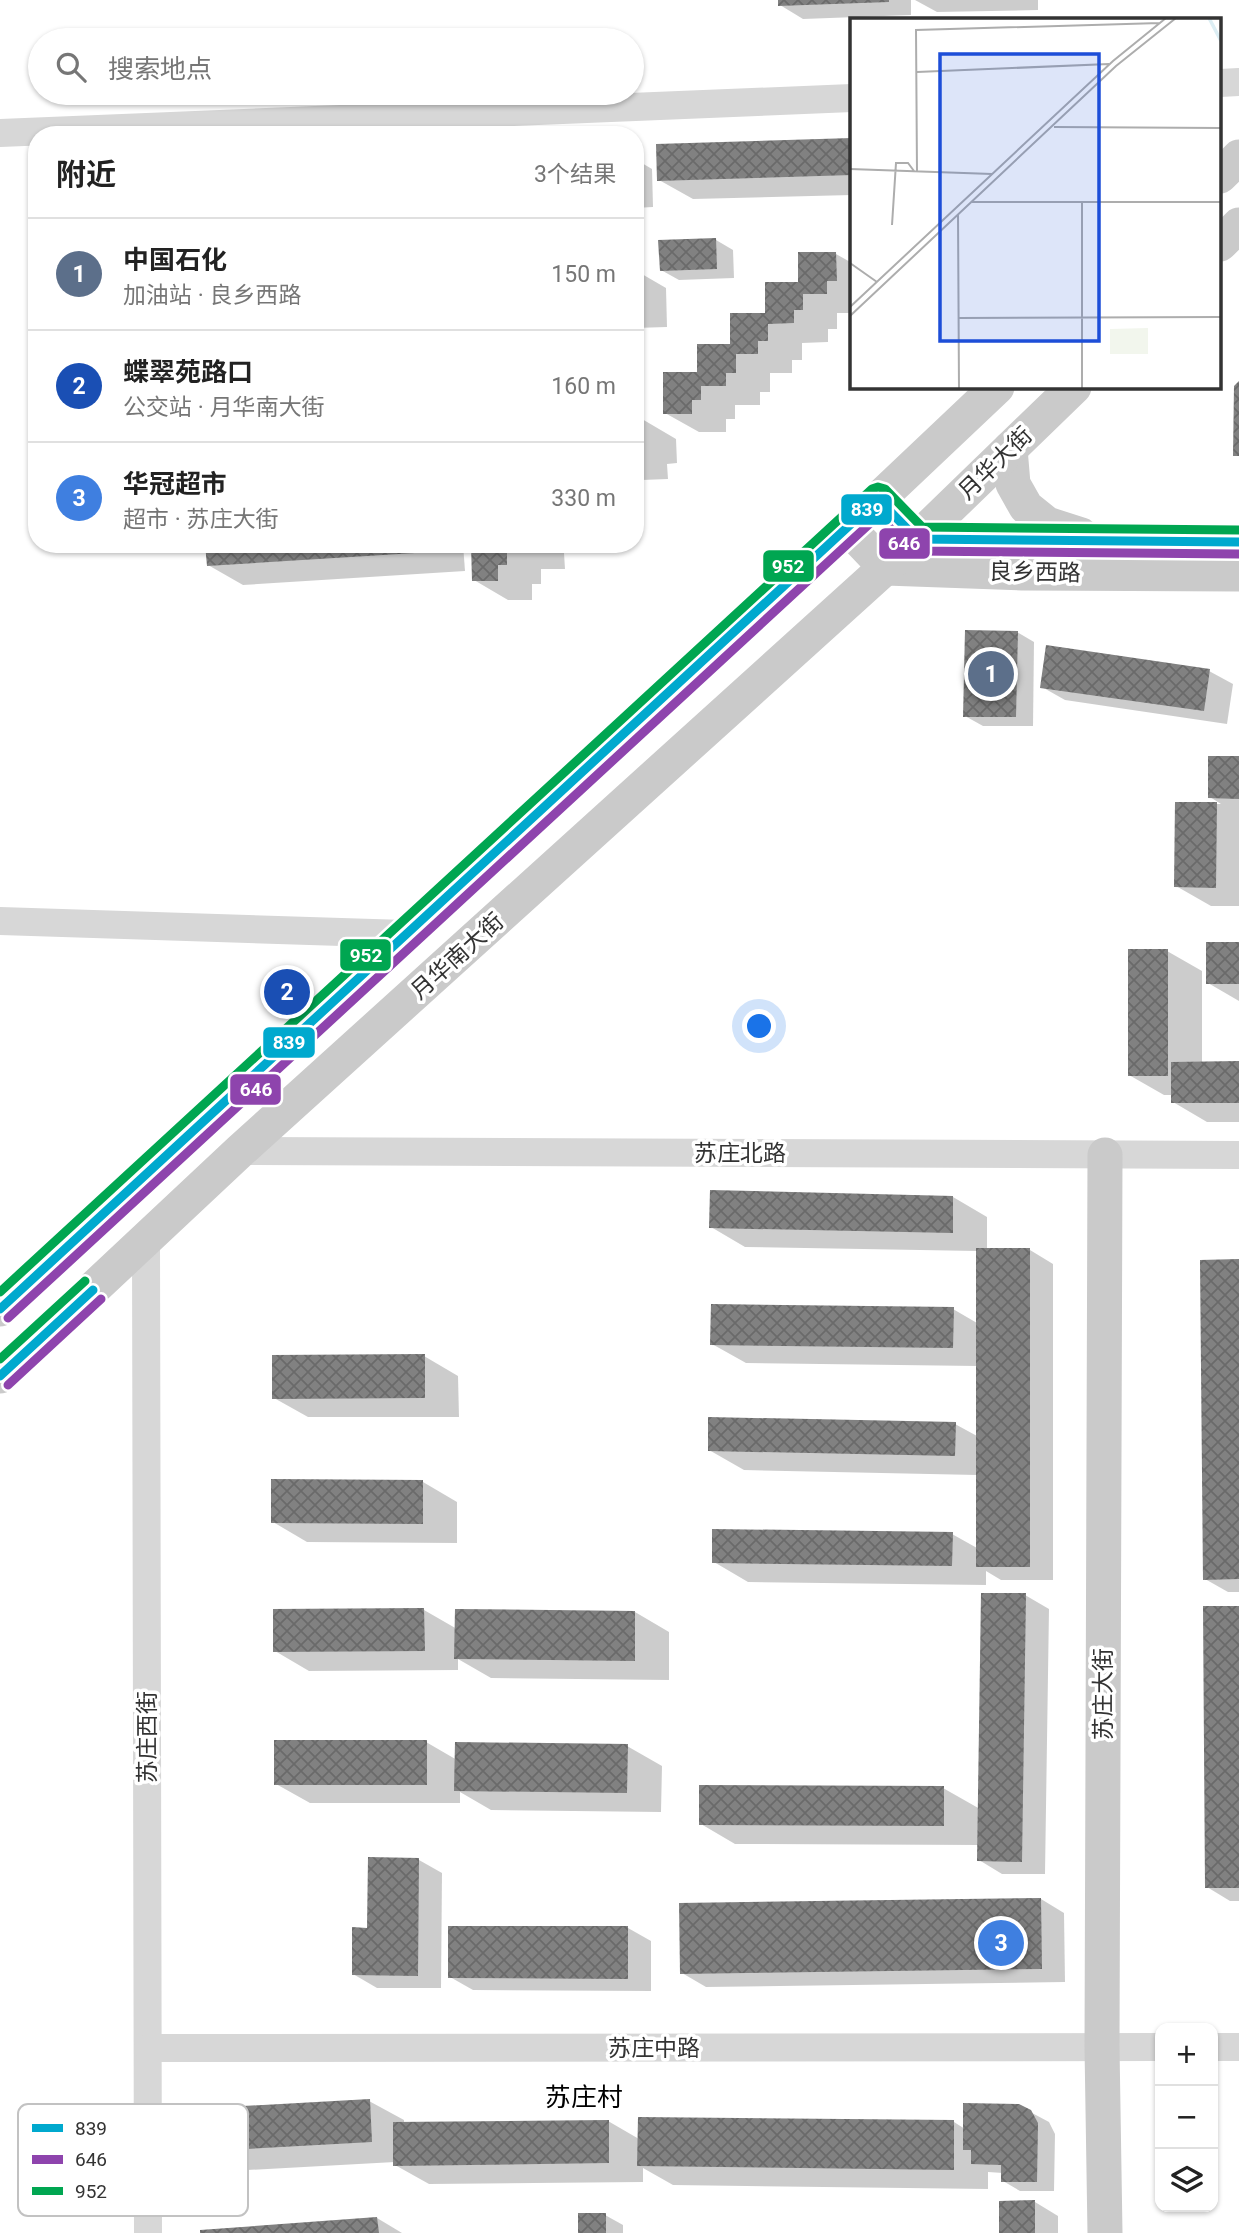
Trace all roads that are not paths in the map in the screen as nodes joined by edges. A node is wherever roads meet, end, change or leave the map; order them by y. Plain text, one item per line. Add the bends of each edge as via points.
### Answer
1 (850, 98) edge
2 (170, 126) edge
3 (28, 132) edge
4 (0, 133) edge
5 (1239, 158) edge
6 (1222, 174) edge
7 (1239, 225) edge
8 (1222, 242) edge
9 (996, 388) edge
10 (1002, 388) edge
11 (1073, 388) edge
12 (1041, 418) junction
13 (1010, 449) junction
14 (878, 499) junction
15 (848, 528) junction
16 (917, 540) junction
17 (1101, 541) junction
18 (1239, 542) edge
19 (886, 568) junction
20 (1239, 574) edge
21 (794, 578) junction
22 (834, 615) junction
23 (0, 921) edge
24 (405, 934) junction
25 (240, 1150) junction
26 (1105, 1155) junction
27 (1239, 1155) edge
28 (146, 1241) junction
29 (0, 1309) edge
30 (0, 1376) edge
31 (1102, 2047) junction
32 (1155, 2047) edge
33 (1218, 2047) edge
34 (1239, 2047) edge
35 (148, 2048) junction
36 (148, 2104) edge
37 (1105, 2233) edge

1 - 2 street
3 - 4 street
5 - 6 main road
7 - 8 main road
9 - 14 main road
10 - 12 main road via 1009,414
11 - 12 main road, 月华大街
12 - 13 main road, 月华大街
13 - 16 main road, 月华大街
13 - 17 main road via 1013,484 1026,507 1047,524
14 - 15 main road
14 - 16 main road
15 - 19 main road
15 - 21 main road
16 - 17 main road, 良乡西路
16 - 19 main road, 月华南大街
17 - 18 main road, 良乡西路
19 - 20 main road, 良乡西路
19 - 22 main road, 月华南大街
21 - 22 main road via 827,583 834,596
21 - 24 main road
22 - 25 main road, 月华南大街
23 - 24 street
24 - 29 main road
25 - 26 street, 苏庄北路
25 - 28 main road, 月华南大街
26 - 27 street, 苏庄北路
26 - 31 main road, 苏庄大街
28 - 30 main road, 月华南大街
28 - 35 street, 苏庄西街
31 - 32 street, 苏庄中路
31 - 35 street, 苏庄中路
31 - 37 main road, 苏庄大街
33 - 34 street
35 - 36 street, 苏庄西街

